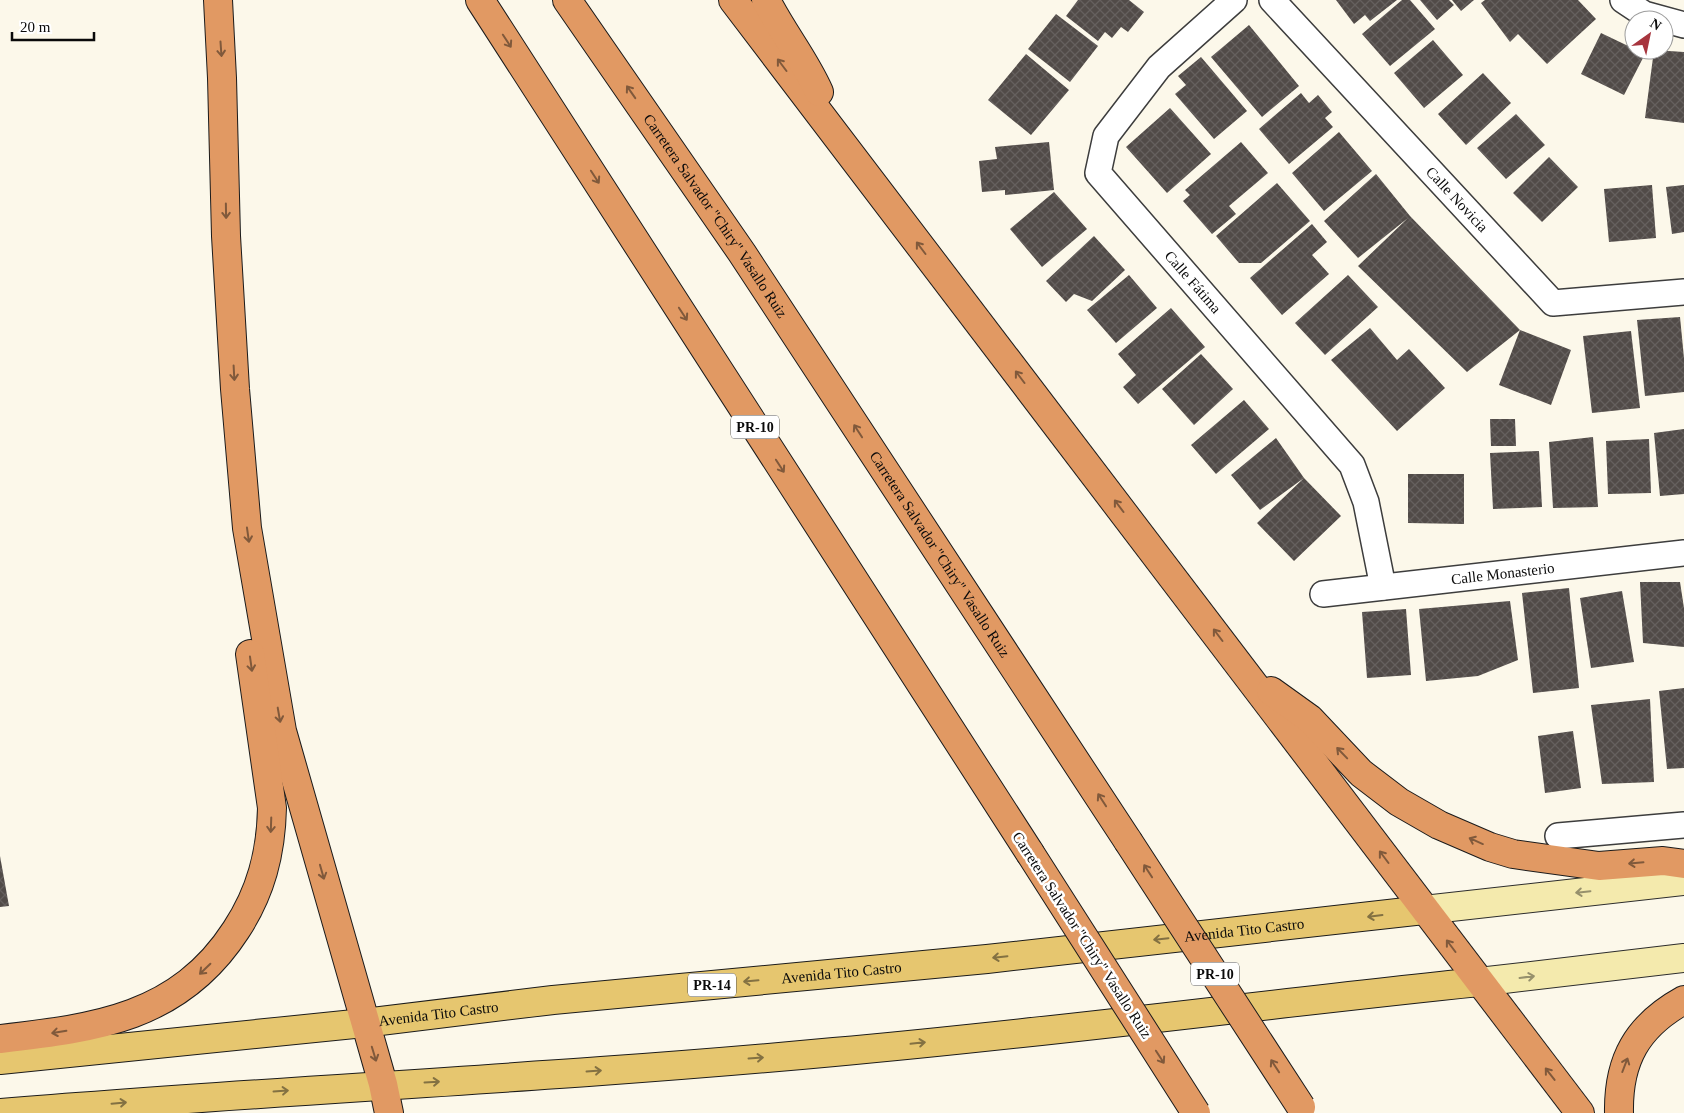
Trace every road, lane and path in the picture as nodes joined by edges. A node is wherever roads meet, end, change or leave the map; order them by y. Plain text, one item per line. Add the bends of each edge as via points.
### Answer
1 (218, 0) edge
2 (480, 0) edge
3 (567, 0) edge
4 (733, 0) edge
5 (766, 0) edge
6 (1234, 0) edge
7 (1272, 0) edge
8 (1623, 0) edge
9 (1684, 25) edge
10 (843, 146) junction
11 (1684, 292) edge
12 (1684, 553) edge
13 (255, 581) junction
14 (1383, 587) junction
15 (1323, 594) dead end
16 (1247, 674) junction
17 (1684, 825) edge
18 (1558, 836) dead end
19 (1684, 864) edge
20 (1684, 882) edge
21 (1424, 910) junction
22 (1684, 958) edge
23 (1479, 982) junction
24 (1684, 1000) edge
25 (364, 1024) junction
26 (0, 1039) edge
27 (0, 1060) edge
28 (383, 1084) junction
29 (1303, 1110) edge
30 (1, 1113) edge
31 (389, 1113) edge
32 (1196, 1113) edge
33 (1580, 1113) edge
34 (1619, 1113) edge

1 -> 13 highway via 235,390
2 -> 32 highway, Carretera Salvador "Chiry" Vasallo Ruiz / PR-10, bridge
29 -> 3 highway, Carretera Salvador "Chiry" Vasallo Ruiz / PR-10, bridge via 742,253
10 -> 4 highway
5 - 10 highway via 810,71
6 - 14 street, Calle Fátima via 1159,67 1106,136 1098,173 1352,465 1366,502
7 - 11 street, Calle Novicia via 1553,304
8 - 9 street via 1644,14
16 -> 10 highway
12 - 14 street, Calle Monasterio
13 -> 25 highway via 282,731
13 -> 26 highway via 248,640 272,808 271,831 262,880 240,924 199,976 154,1004 120,1018 77,1029
14 - 15 street, Calle Monasterio
19 -> 16 highway via 1663,861 1599,866 1513,854 1439,825 1399,802 1361,774 1310,719
21 -> 16 highway
17 - 18 street
20 -> 21 street, Avenida Tito Castro / PR-14
23 -> 21 highway
21 -> 25 main road, Avenida Tito Castro / PR-14 via 987,959 553,1000
23 -> 22 street
28 -> 23 main road via 492,1079 835,1052
33 -> 23 highway
34 -> 24 highway via 1622,1070 1630,1051 1642,1032
25 - 27 main road, Avenida Tito Castro / PR-14
25 -> 28 highway
30 -> 28 main road
28 - 31 highway

